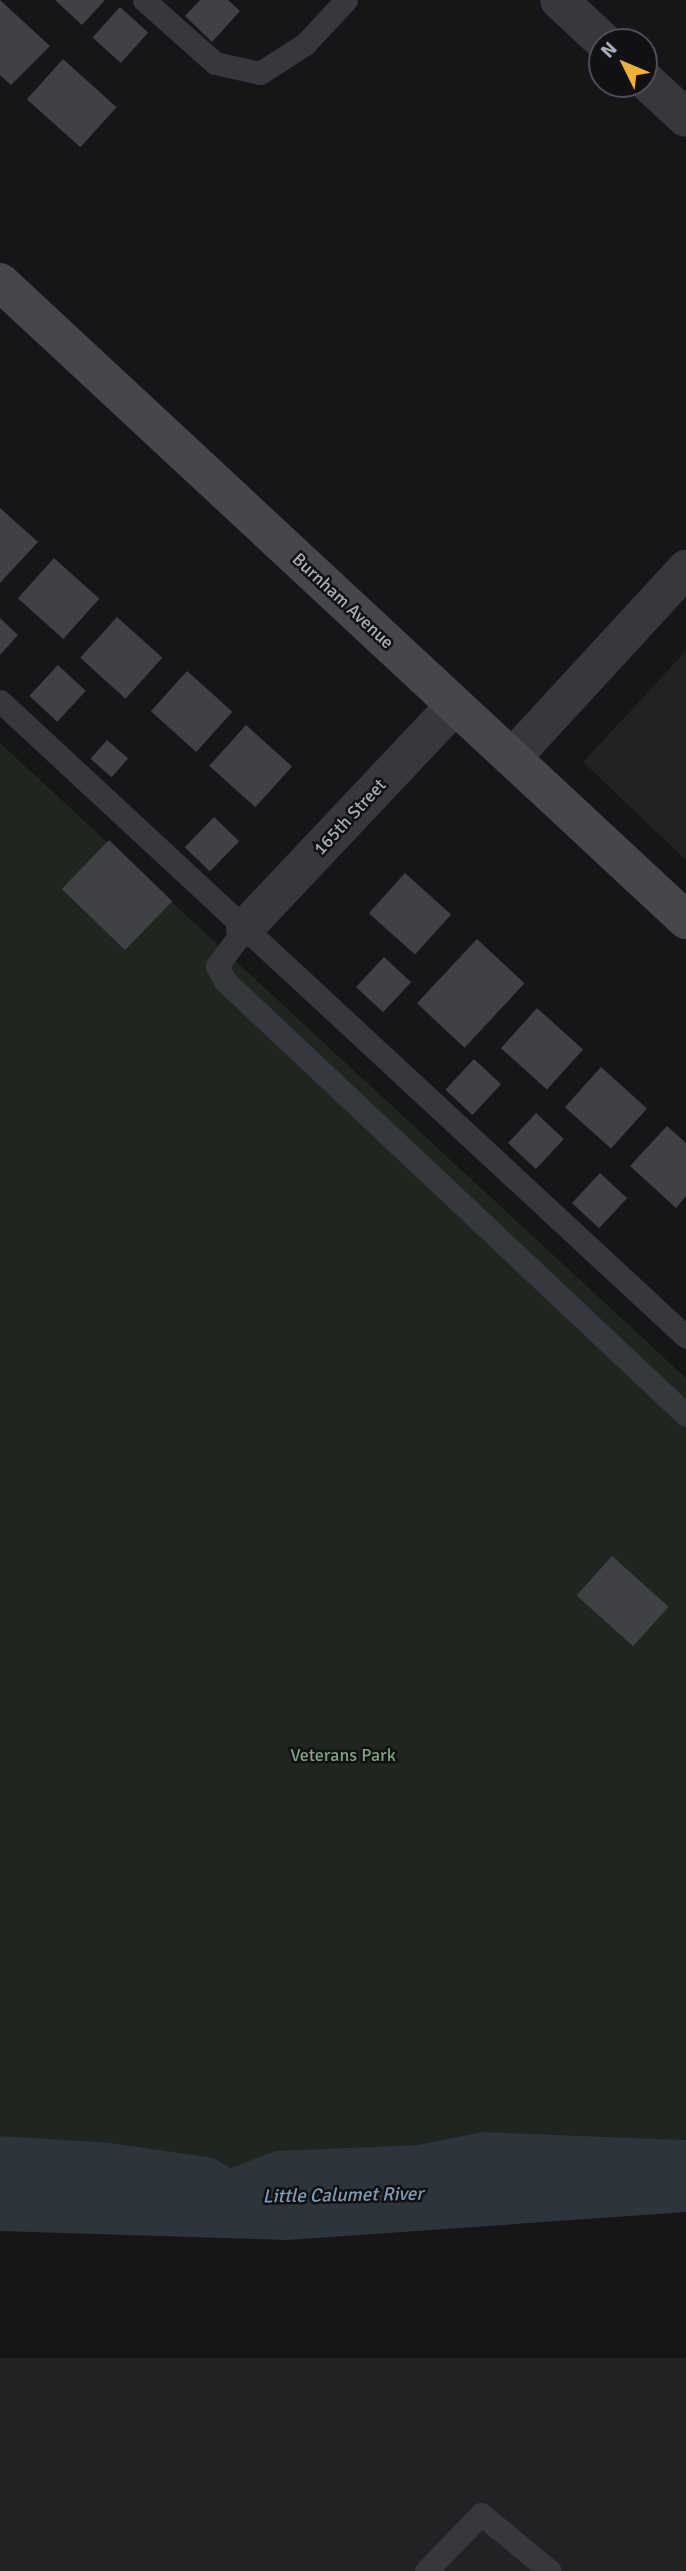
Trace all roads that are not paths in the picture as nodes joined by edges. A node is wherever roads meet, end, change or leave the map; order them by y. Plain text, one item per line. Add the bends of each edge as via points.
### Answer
1 (144, 0) edge
2 (346, 0) edge
3 (559, 0) edge
4 (589, 28) edge
5 (658, 92) edge
6 (686, 118) edge
7 (0, 282) edge
8 (686, 569) edge
9 (0, 701) edge
10 (455, 705) junction
11 (512, 758) junction
12 (686, 920) edge
13 (245, 928) junction
14 (686, 1337) edge
15 (686, 1415) edge
16 (426, 2571) edge
17 (550, 2571) edge

1 - 2 lane via 215,62 260,73 305,44
3 - 4 street
5 - 6 street
7 - 10 main road, Burnham Avenue
8 - 11 street
9 - 13 lane
10 - 11 main road, Burnham Avenue
10 - 13 street, 165th Street
11 - 12 main road, Burnham Avenue
13 - 14 lane
13 - 15 lane via 217,966 225,981
16 - 17 lane via 481,2514

